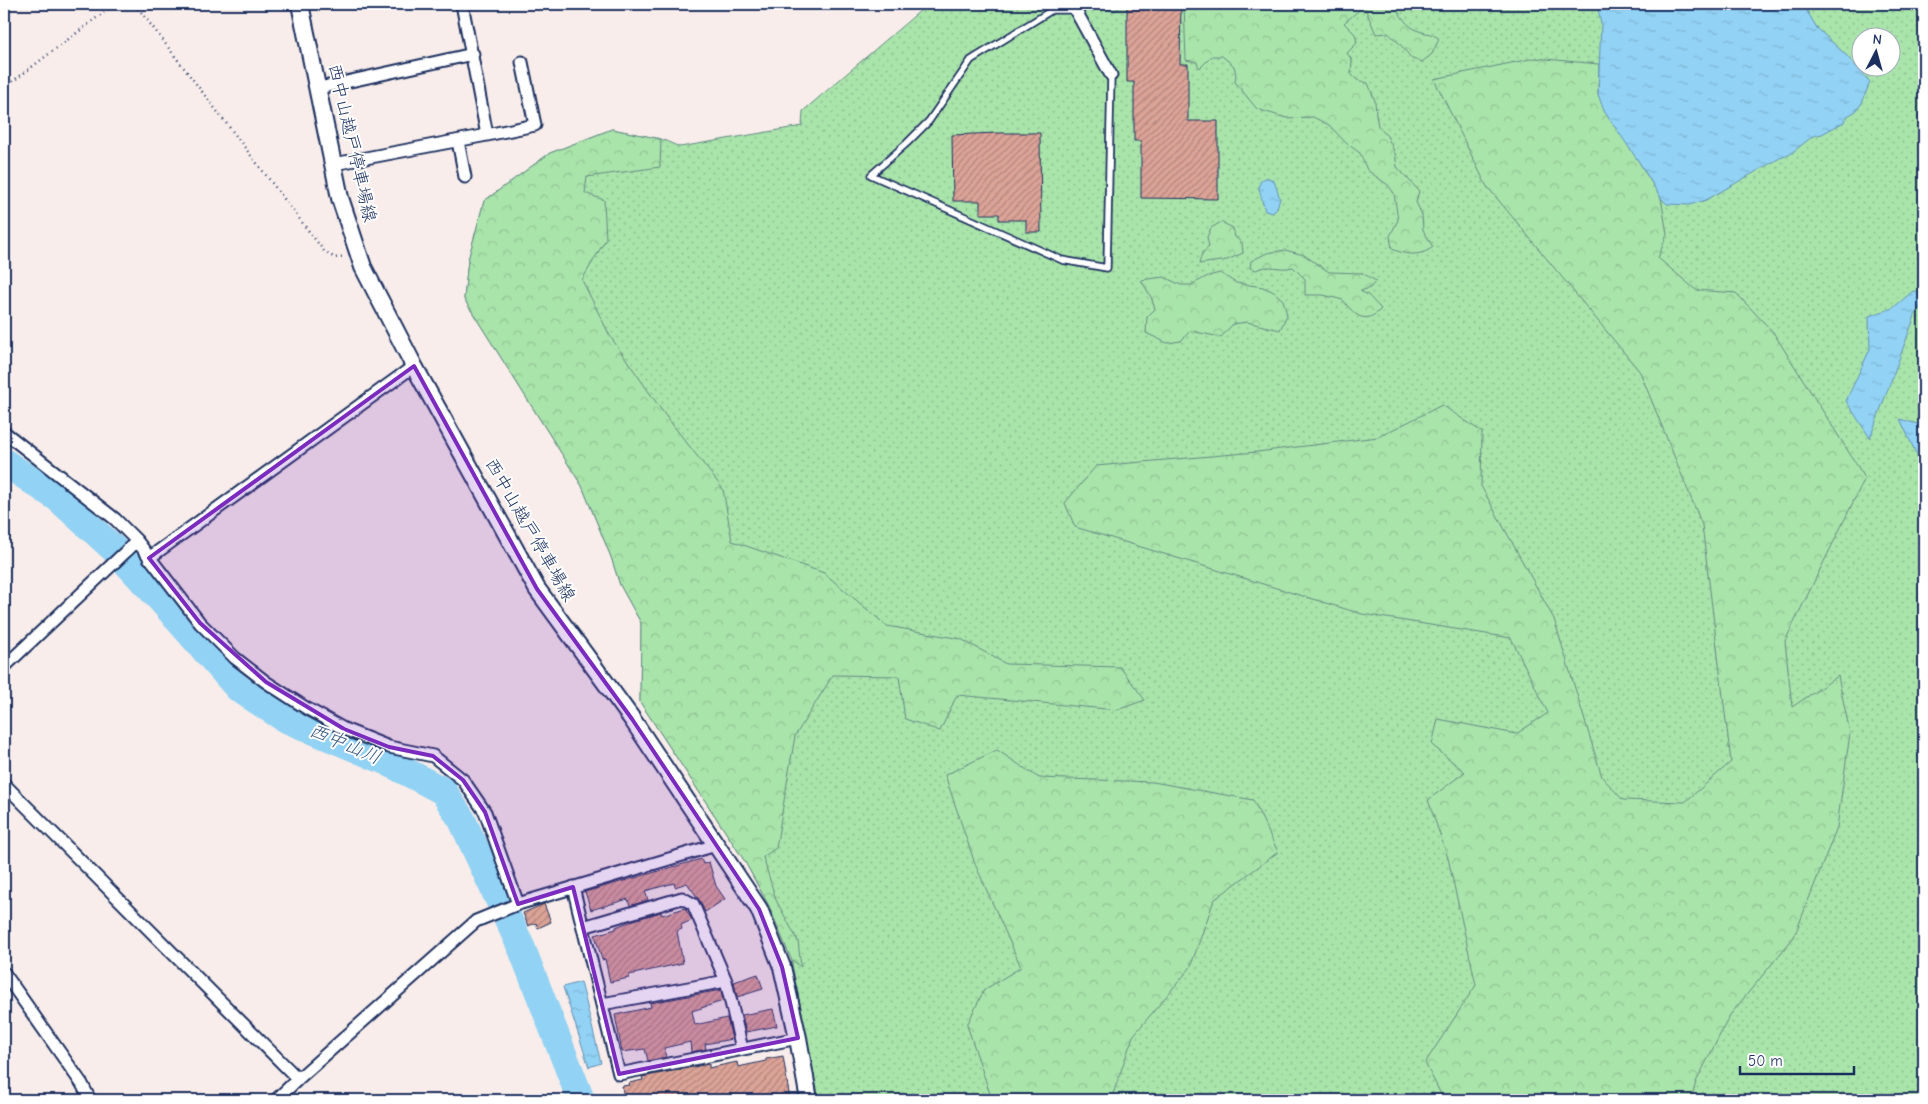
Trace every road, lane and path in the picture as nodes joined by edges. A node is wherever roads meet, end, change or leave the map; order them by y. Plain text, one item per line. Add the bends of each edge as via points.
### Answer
1 (115, 4) edge
2 (135, 4) edge
3 (300, 4) edge
4 (462, 4) edge
5 (1074, 7) edge
6 (473, 54) junction
7 (522, 62) dead end
8 (1111, 76) joint
9 (4, 88) edge
10 (319, 88) junction
11 (487, 135) junction
12 (458, 141) junction
13 (334, 164) junction
14 (465, 177) dead end
15 (358, 253) junction
16 (414, 366) junction
17 (4, 432) edge
18 (136, 542) junction
19 (150, 558) junction
20 (4, 667) edge
21 (4, 784) edge
22 (716, 845) junction
23 (573, 888) junction
24 (516, 905) junction
25 (583, 927) junction
26 (4, 973) edge
27 (726, 981) junction
28 (602, 1004) junction
29 (798, 1038) junction
30 (742, 1049) junction
31 (298, 1079) junction
32 (90, 1100) edge
33 (276, 1100) edge
34 (809, 1100) edge

1 - 9 path
2 - 15 path via 324,251 335,258
3 - 10 main road, 西中山越戸停車場線
4 - 6 street
5 - 8 street
5 - 8 lane via 1052,10 972,60 929,121 871,176 1062,260 1107,268
6 - 10 street
6 - 11 street
7 - 11 street via 535,125
10 - 13 main road, 西中山越戸停車場線
11 - 12 street
12 - 13 street
12 - 14 street
13 - 15 main road, 西中山越戸停車場線 via 343,207
15 - 16 main road, 西中山越戸停車場線
16 - 19 street
16 - 22 main road, 西中山越戸停車場線 via 537,589 632,719
17 - 18 street via 115,519
18 - 19 street
18 - 20 street
19 - 24 street via 200,623 235,658 266,682 306,708 389,748 433,756 463,780 485,812
21 - 31 street
22 - 23 street
22 - 29 main road, 西中山越戸停車場線 via 759,909 782,967
23 - 24 street
23 - 25 street
24 - 31 street via 476,921
25 - 27 street via 682,898 692,904
25 - 28 street
26 - 32 street
27 - 28 street
27 - 30 street
28 - 30 street via 619,1074
29 - 30 street
29 - 34 main road, 西中山越戸停車場線
31 - 33 street

